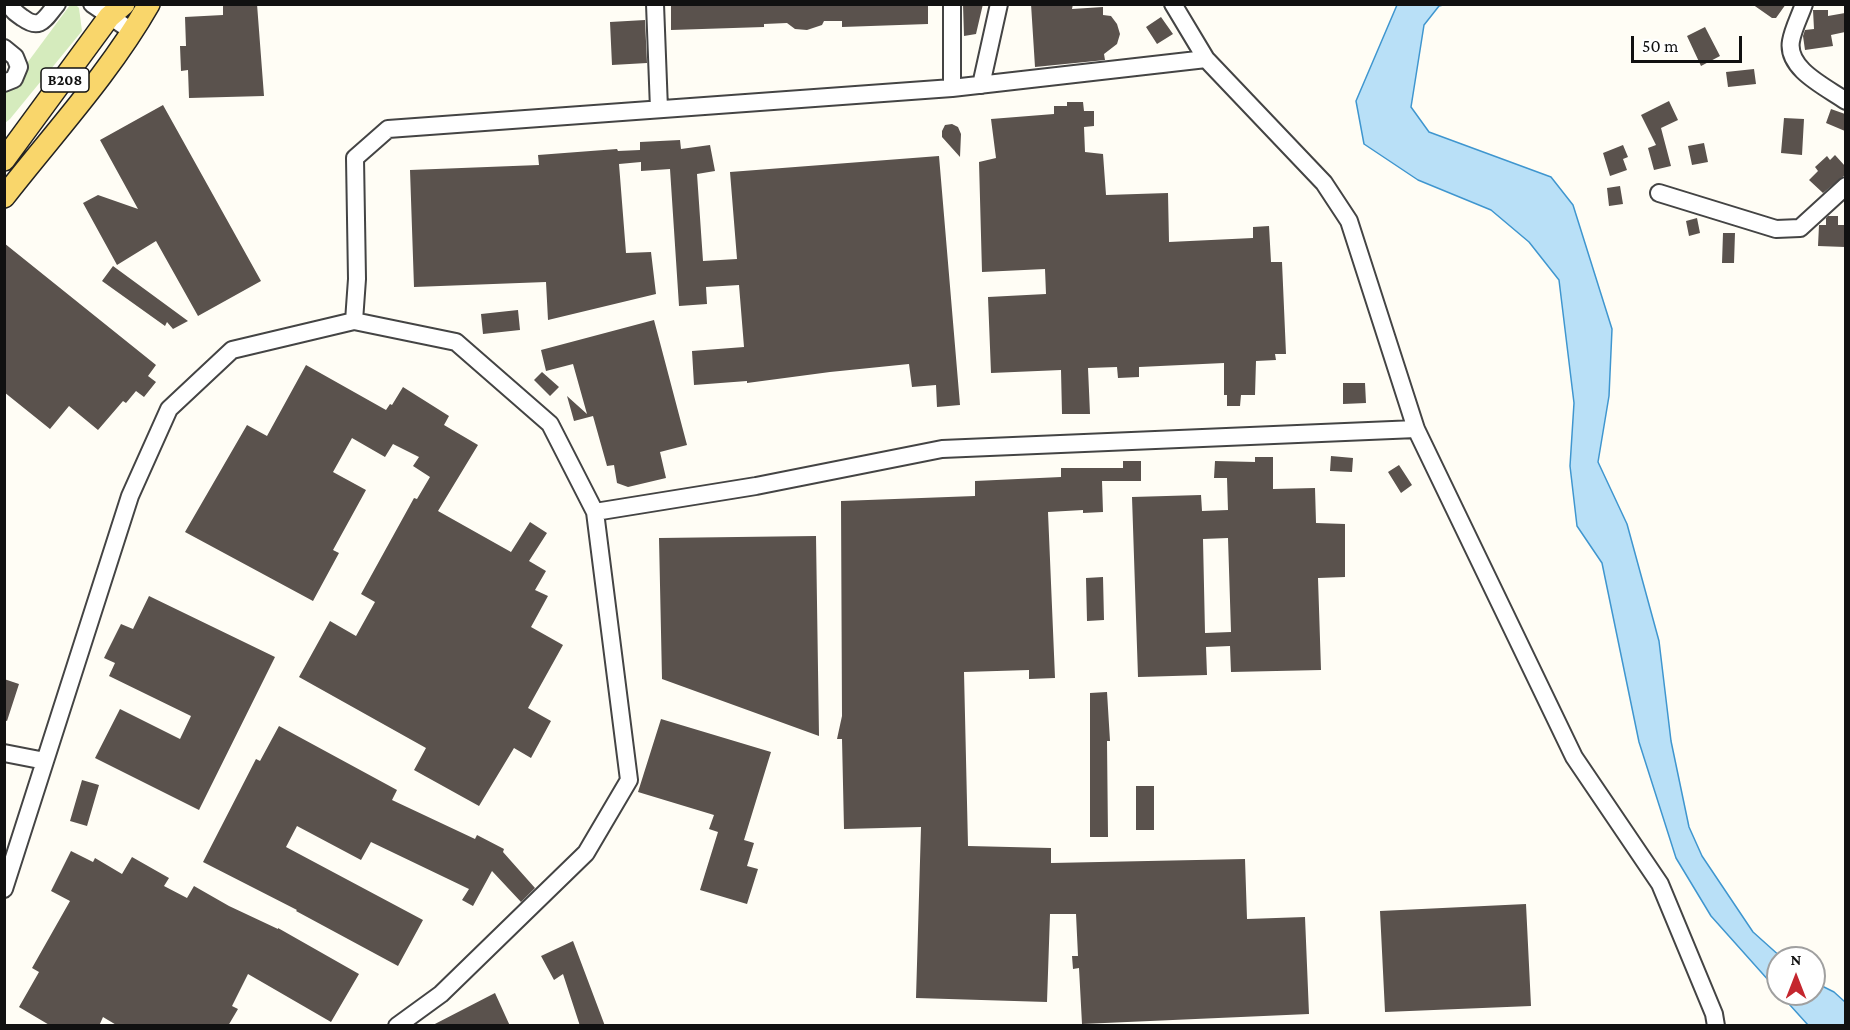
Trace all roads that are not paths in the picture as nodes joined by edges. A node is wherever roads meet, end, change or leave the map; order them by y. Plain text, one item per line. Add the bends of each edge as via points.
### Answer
1 (9, 4) edge
2 (92, 4) edge
3 (149, 4) edge
4 (655, 4) edge
5 (952, 4) edge
6 (999, 4) edge
7 (1173, 4) edge
8 (1804, 4) edge
9 (53, 6) edge
10 (117, 11) edge
11 (133, 32) junction
12 (4, 48) edge
13 (1206, 59) junction
14 (4, 83) edge
15 (981, 86) junction
16 (952, 88) junction
17 (1845, 100) edge
18 (659, 109) junction
19 (5, 157) edge
20 (25, 170) junction
21 (1845, 186) edge
22 (1659, 193) dead end
23 (4, 197) edge
24 (354, 321) junction
25 (1416, 429) junction
26 (595, 512) junction
27 (4, 753) edge
28 (45, 761) junction
29 (4, 889) edge
30 (397, 1026) edge
31 (1716, 1026) edge

1 - 9 street via 25,20 36,24
2 - 10 street
3 - 11 main road, B208
4 - 18 street
5 - 16 street
6 - 15 street
7 - 13 street
8 - 17 street via 1791,42 1792,57 1801,69
10 - 11 street
10 - 19 main road, B208
11 - 20 main road, B208
12 - 14 street via 15,57 19,67 14,79
13 - 15 street
13 - 25 street via 1324,183 1349,221
15 - 16 street
16 - 18 street
18 - 24 street via 388,129 355,158
19 - 20 street
20 - 23 main road, B208
21 - 22 street via 1800,228 1776,229
24 - 26 street via 456,342 550,424
24 - 28 street via 232,350 168,409 130,496
25 - 26 street via 942,449 756,486
25 - 31 street via 1574,757 1660,884
26 - 30 street via 629,780 586,853 441,994
27 - 28 street
28 - 29 street

